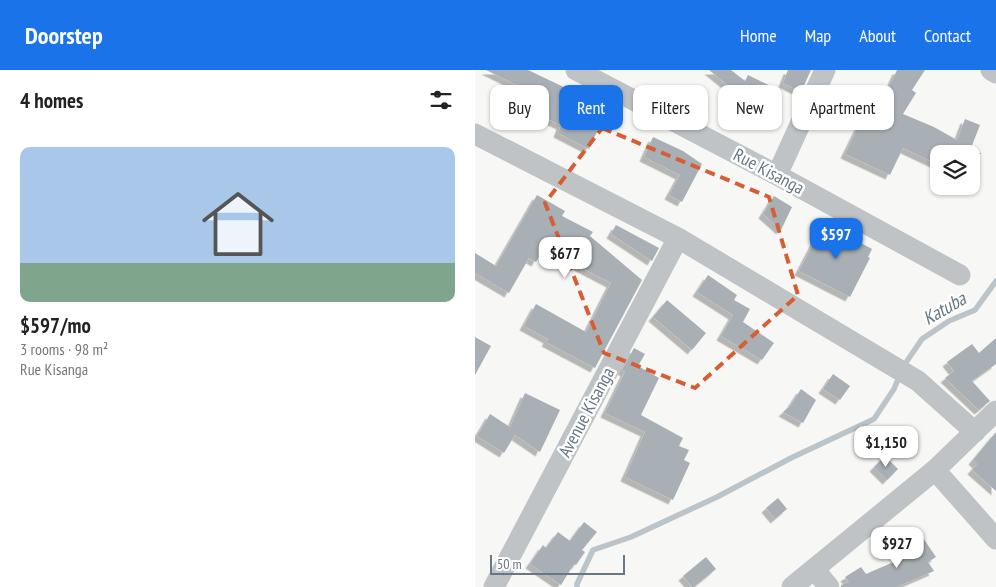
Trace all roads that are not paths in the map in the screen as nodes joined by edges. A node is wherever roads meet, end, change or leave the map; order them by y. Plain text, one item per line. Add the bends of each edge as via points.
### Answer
1 (576, 70) edge
2 (825, 70) edge
3 (991, 70) edge
4 (996, 73) edge
5 (475, 134) edge
6 (777, 175) junction
7 (678, 238) junction
8 (960, 275) dead end
9 (996, 412) edge
10 (975, 432) junction
11 (935, 470) junction
12 (996, 539) edge
13 (814, 569) junction
14 (494, 587) edge
15 (792, 587) edge
16 (829, 587) edge

1 - 6 street, Rue Kisanga
2 - 6 street
3 - 4 street
5 - 7 street
6 - 8 street, Rue Kisanga
7 - 10 street via 918,381
7 - 14 street, Avenue Kisanga
9 - 10 street
10 - 11 street
11 - 12 street
11 - 13 street
13 - 15 street
13 - 16 street

